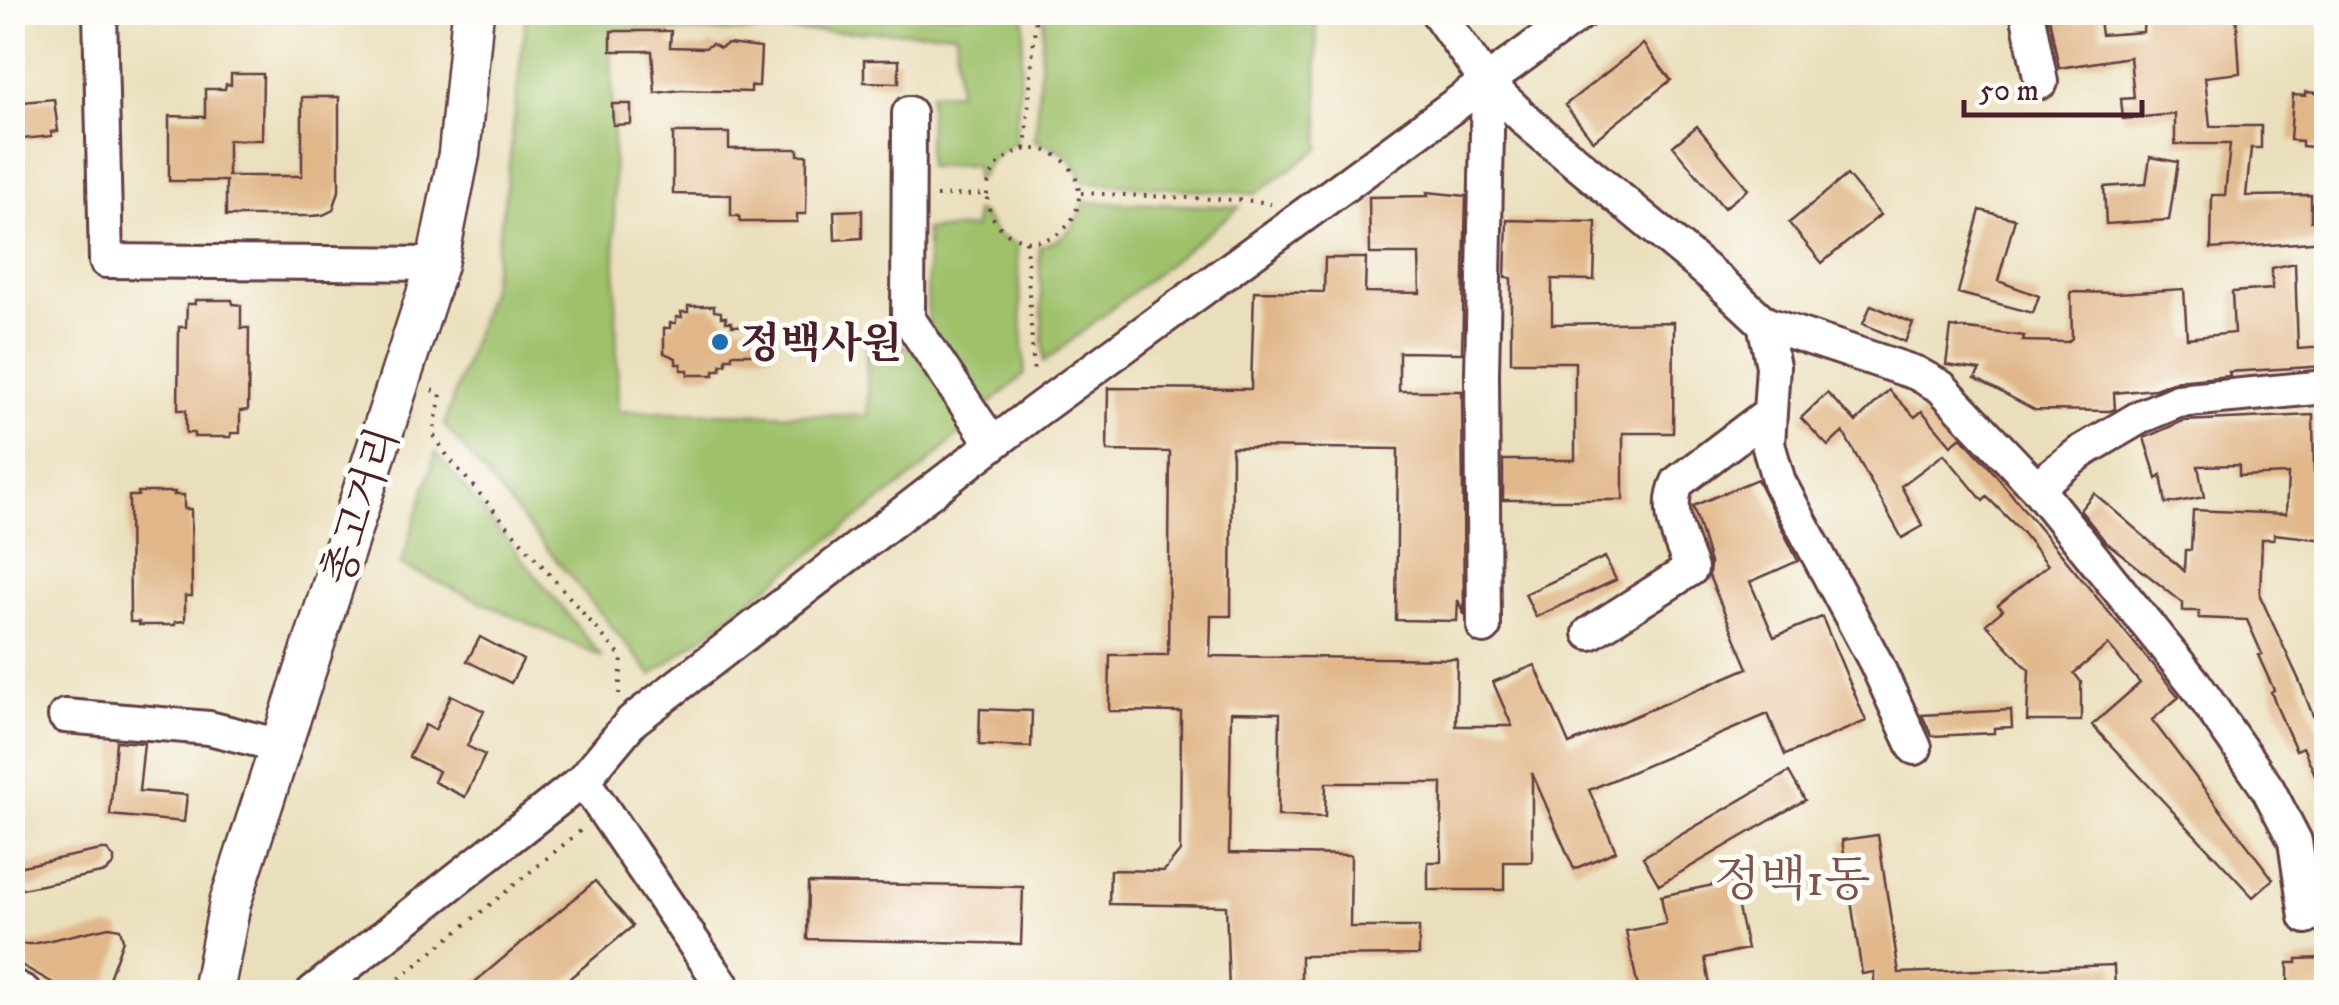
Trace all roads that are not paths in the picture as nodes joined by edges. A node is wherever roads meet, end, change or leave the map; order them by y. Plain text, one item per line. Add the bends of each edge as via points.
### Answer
1 (100, 12) edge
2 (473, 12) edge
3 (1437, 12) edge
4 (1582, 12) edge
5 (2027, 12) edge
6 (2041, 82) dead end
7 (1488, 84) junction
8 (909, 113) dead end
9 (437, 264) junction
10 (1764, 323) junction
11 (2326, 388) edge
12 (1769, 414) junction
13 (992, 444) junction
14 (2036, 487) junction
15 (1484, 627) dead end
16 (1590, 632) dead end
17 (65, 716) dead end
18 (281, 746) junction
19 (1916, 748) dead end
20 (583, 780) junction
21 (2306, 917) dead end
22 (12, 986) edge
23 (24, 992) edge
24 (213, 992) edge
25 (313, 992) edge
26 (726, 992) edge

1 - 9 street via 106,261
2 - 9 main road, 총고거리 via 459,154
3 - 7 street
4 - 7 street
5 - 6 street
7 - 10 street
7 - 13 street
7 - 15 street
8 - 13 street via 908,318
9 - 18 main road, 총고거리
10 - 12 street via 1773,366
10 - 14 street via 1941,387
11 - 14 street via 2178,402 2081,452
12 - 16 street via 1678,482 1671,509 1691,568
12 - 19 street via 1768,444 1779,482
13 - 20 street via 632,721
14 - 21 street via 2195,684 2268,789 2294,841
17 - 18 street via 208,728
18 - 24 main road, 총고거리 via 230,903
20 - 25 street
20 - 26 street
22 - 23 street

